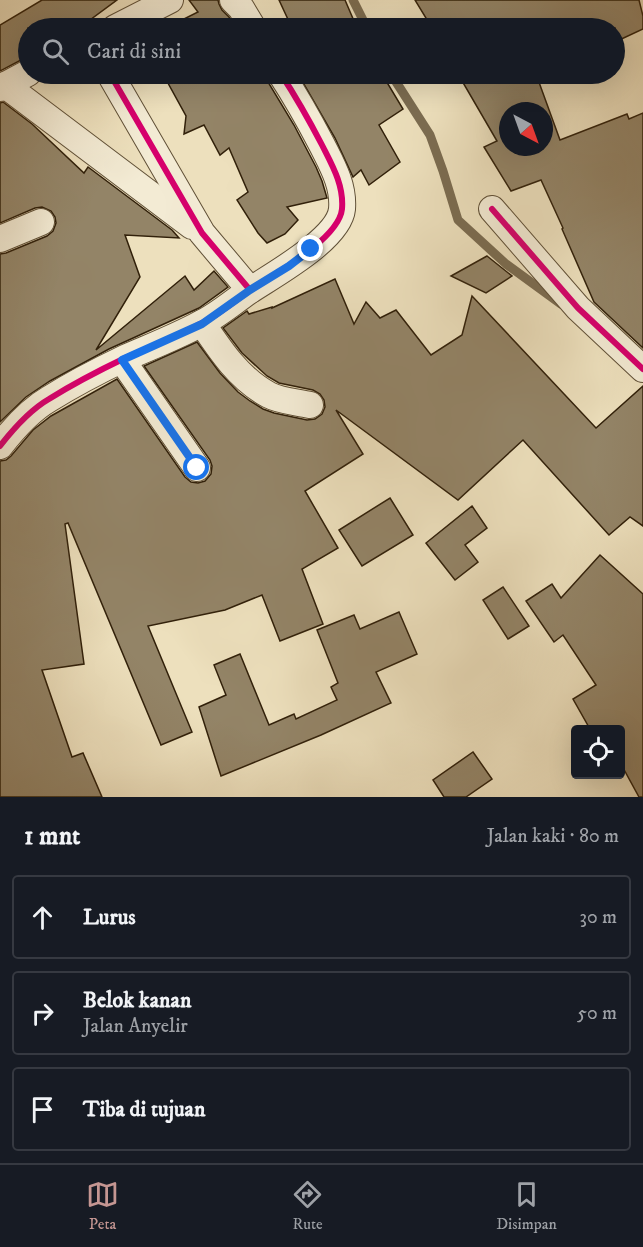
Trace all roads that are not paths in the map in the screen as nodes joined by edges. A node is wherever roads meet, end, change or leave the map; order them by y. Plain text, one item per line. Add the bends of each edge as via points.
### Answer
1 (170, 0) edge
2 (135, 18) edge
3 (18, 79) edge
4 (116, 84) edge
5 (287, 84) edge
6 (3, 87) edge
7 (492, 209) dead end
8 (41, 222) dead end
9 (202, 233) junction
10 (0, 239) edge
11 (250, 290) junction
12 (202, 324) junction
13 (122, 360) junction
14 (643, 369) edge
15 (310, 405) dead end
16 (0, 446) edge
17 (197, 468) dead end

1 - 2 street
3 - 6 street
4 - 9 street
5 - 11 street via 335,171 342,210 332,229 311,249
6 - 9 street
7 - 14 street via 578,308
8 - 10 street
9 - 11 street
11 - 12 street
12 - 13 street
12 - 15 street via 226,358 251,383 270,396
13 - 16 street via 47,400 20,422
13 - 17 street

